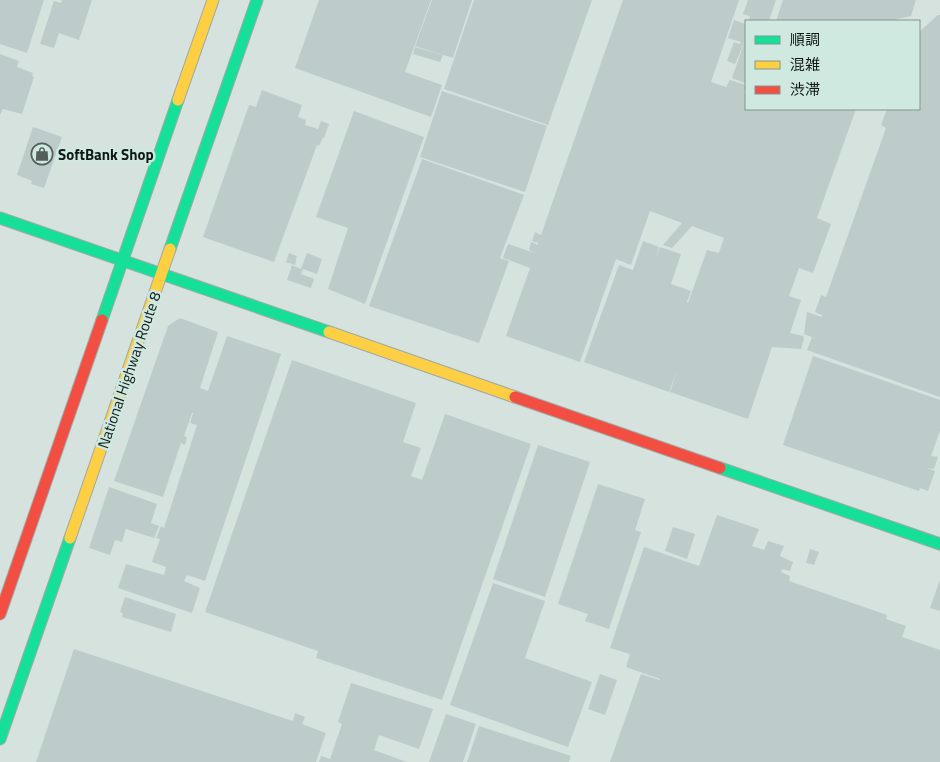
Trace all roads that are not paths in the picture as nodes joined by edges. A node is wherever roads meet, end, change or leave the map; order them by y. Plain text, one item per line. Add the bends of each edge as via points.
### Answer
1 (214, 0) edge
2 (257, 0) edge
3 (0, 218) edge
4 (123, 261) junction
5 (162, 274) junction
6 (940, 544) edge
7 (0, 614) edge
8 (0, 739) edge

1 - 4 main road
2 - 5 main road, National Highway Route 8
3 - 4 main road
4 - 5 main road
4 - 7 main road
5 - 6 main road
5 - 8 main road, National Highway Route 8

